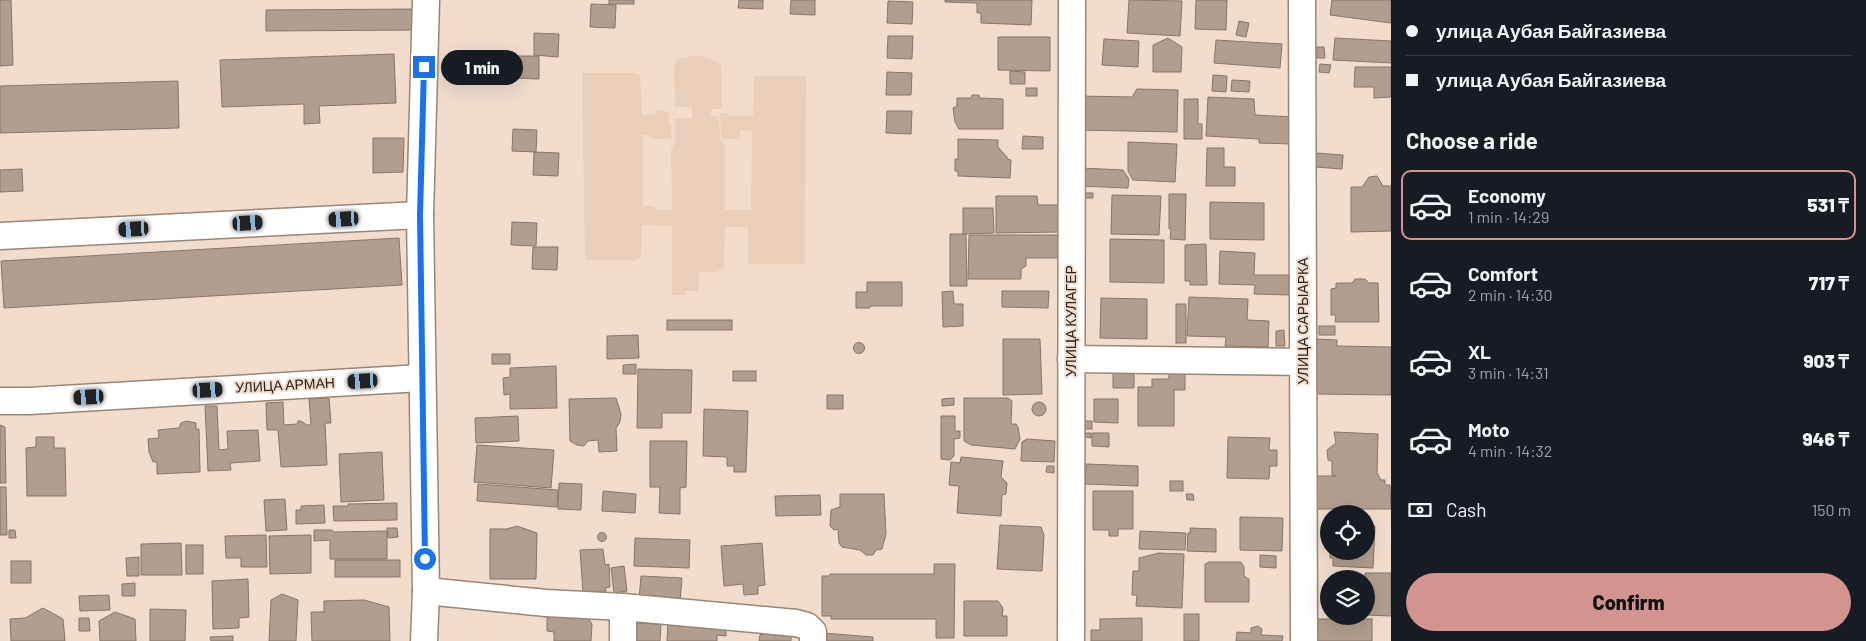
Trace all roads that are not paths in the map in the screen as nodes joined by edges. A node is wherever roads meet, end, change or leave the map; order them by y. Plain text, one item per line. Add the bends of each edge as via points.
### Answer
1 (426, 0) edge
2 (1072, 0) edge
3 (1302, 0) edge
4 (420, 215) junction
5 (0, 236) edge
6 (1071, 359) junction
7 (1304, 362) junction
8 (421, 378) junction
9 (0, 401) edge
10 (426, 591) junction
11 (623, 607) junction
12 (813, 636) edge
13 (424, 641) edge
14 (623, 641) edge
15 (1071, 641) edge
16 (1304, 641) edge

1 - 4 street
2 - 6 street, УЛИЦА КУЛАГЕР
3 - 7 street, УЛИЦА САРЫАРКА
4 - 5 street
4 - 8 street
6 - 7 street
6 - 15 street, УЛИЦА КУЛАГЕР
7 - 16 street, УЛИЦА САРЫАРКА
8 - 9 street, УЛИЦА АРМАН
8 - 10 street
10 - 11 street
10 - 13 street
11 - 12 street via 796,623 807,626
11 - 14 street

